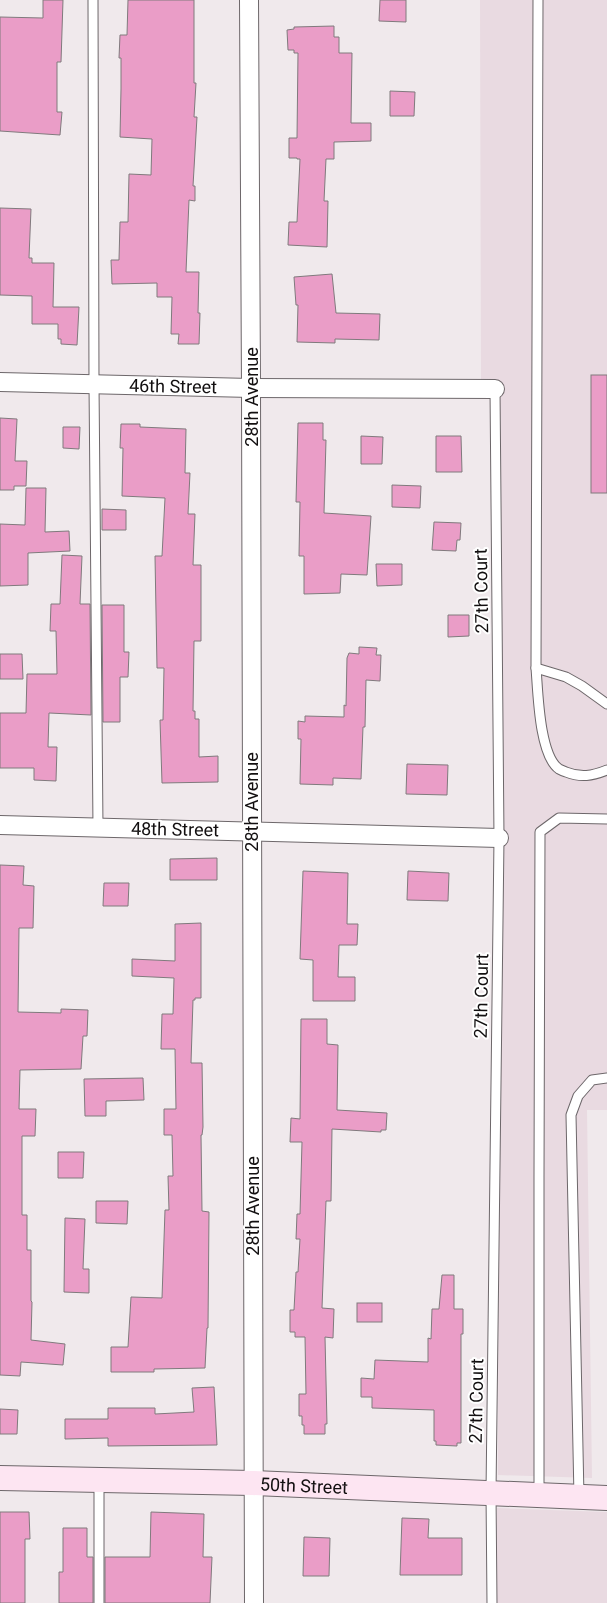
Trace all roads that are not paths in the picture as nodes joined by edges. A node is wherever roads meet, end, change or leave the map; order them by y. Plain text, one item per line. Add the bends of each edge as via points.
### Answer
1 (93, 0) edge
2 (249, 0) edge
3 (538, 0) edge
4 (0, 382) edge
5 (94, 384) junction
6 (252, 388) junction
7 (495, 389) joint
8 (536, 668) junction
9 (607, 704) edge
10 (607, 770) edge
11 (607, 819) edge
12 (0, 825) edge
13 (98, 827) junction
14 (252, 831) junction
15 (500, 838) junction
16 (607, 1078) edge
17 (0, 1478) edge
18 (99, 1479) junction
19 (253, 1483) junction
20 (491, 1493) junction
21 (539, 1495) junction
22 (579, 1497) junction
23 (607, 1498) edge
24 (99, 1603) edge
25 (254, 1603) edge
26 (492, 1603) edge

1 - 5 lane
2 - 6 street, 28th Avenue
3 - 8 lane
4 - 5 street, 46th Street
5 - 6 street, 46th Street
5 - 13 lane
6 - 7 street, 46th Street
6 - 14 street, 28th Avenue
7 - 15 lane, 27th Court
8 - 9 lane via 566,677
8 - 10 lane via 548,755 558,769 576,776 594,776
11 - 21 lane via 559,818 540,832
12 - 13 street, 48th Street
13 - 14 street, 48th Street
14 - 15 street, 48th Street
14 - 19 street, 28th Avenue
15 - 20 lane, 27th Court
16 - 22 lane via 592,1080 578,1096 571,1115
17 - 18 street, 50th Street
18 - 19 street, 50th Street
18 - 24 lane
19 - 20 street, 50th Street
19 - 25 street, 28th Avenue
20 - 21 street, 50th Street
20 - 26 lane, 27th Court
21 - 22 street, 50th Street
22 - 23 street, 50th Street

